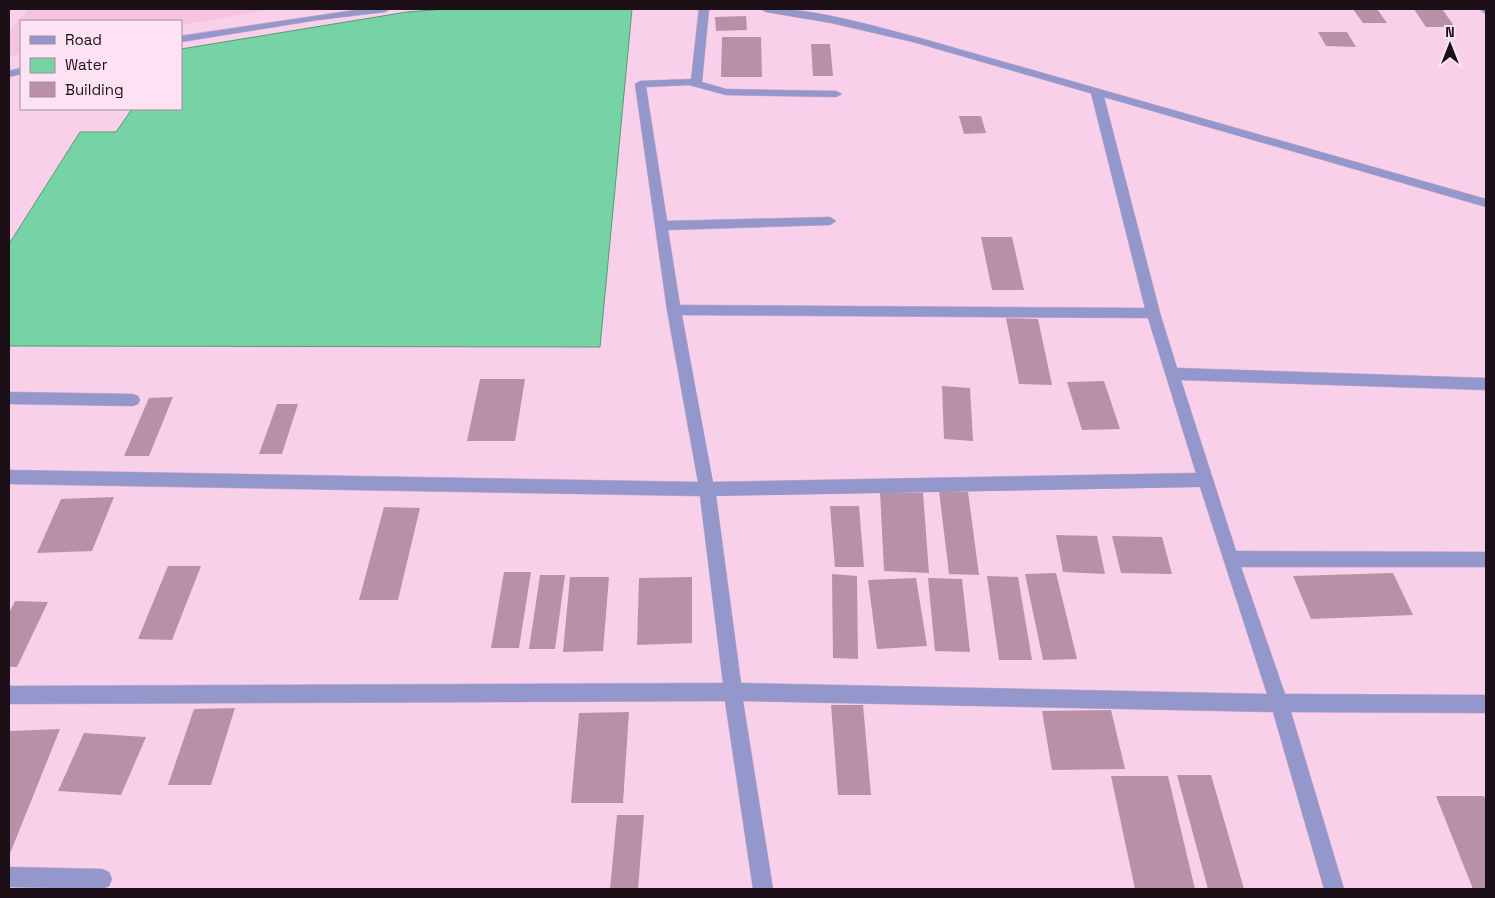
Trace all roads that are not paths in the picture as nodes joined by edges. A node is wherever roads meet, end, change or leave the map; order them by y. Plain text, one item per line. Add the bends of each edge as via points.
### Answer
1 (385, 9) edge
2 (704, 9) edge
3 (766, 9) edge
4 (787, 11) edge
5 (182, 39) edge
6 (696, 83) junction
7 (1097, 93) junction
8 (836, 94) dead end
9 (1486, 203) edge
10 (830, 222) dead end
11 (661, 226) junction
12 (674, 310) junction
13 (1153, 313) junction
14 (1172, 374) junction
15 (1486, 384) edge
16 (9, 398) edge
17 (133, 400) dead end
18 (9, 477) edge
19 (1205, 480) junction
20 (707, 489) junction
21 (1230, 558) junction
22 (1486, 558) edge
23 (733, 692) junction
24 (9, 695) edge
25 (1279, 704) junction
26 (1486, 704) edge
27 (9, 877) edge
28 (102, 879) dead end
29 (763, 889) edge
30 (1334, 889) edge

1 - 5 street
2 - 6 street
3 - 4 street
4 - 7 street via 916,40
6 - 8 street via 732,92
6 - 11 street via 640,84
7 - 9 street
7 - 13 street
10 - 11 street
11 - 12 street
12 - 13 street
12 - 20 street
13 - 14 street
14 - 15 street
14 - 19 street
16 - 17 street
18 - 20 street
19 - 20 street
19 - 21 street
20 - 23 street
21 - 22 street
21 - 25 street
23 - 24 street
23 - 25 street
23 - 29 street
25 - 26 street
25 - 30 street
27 - 28 street

